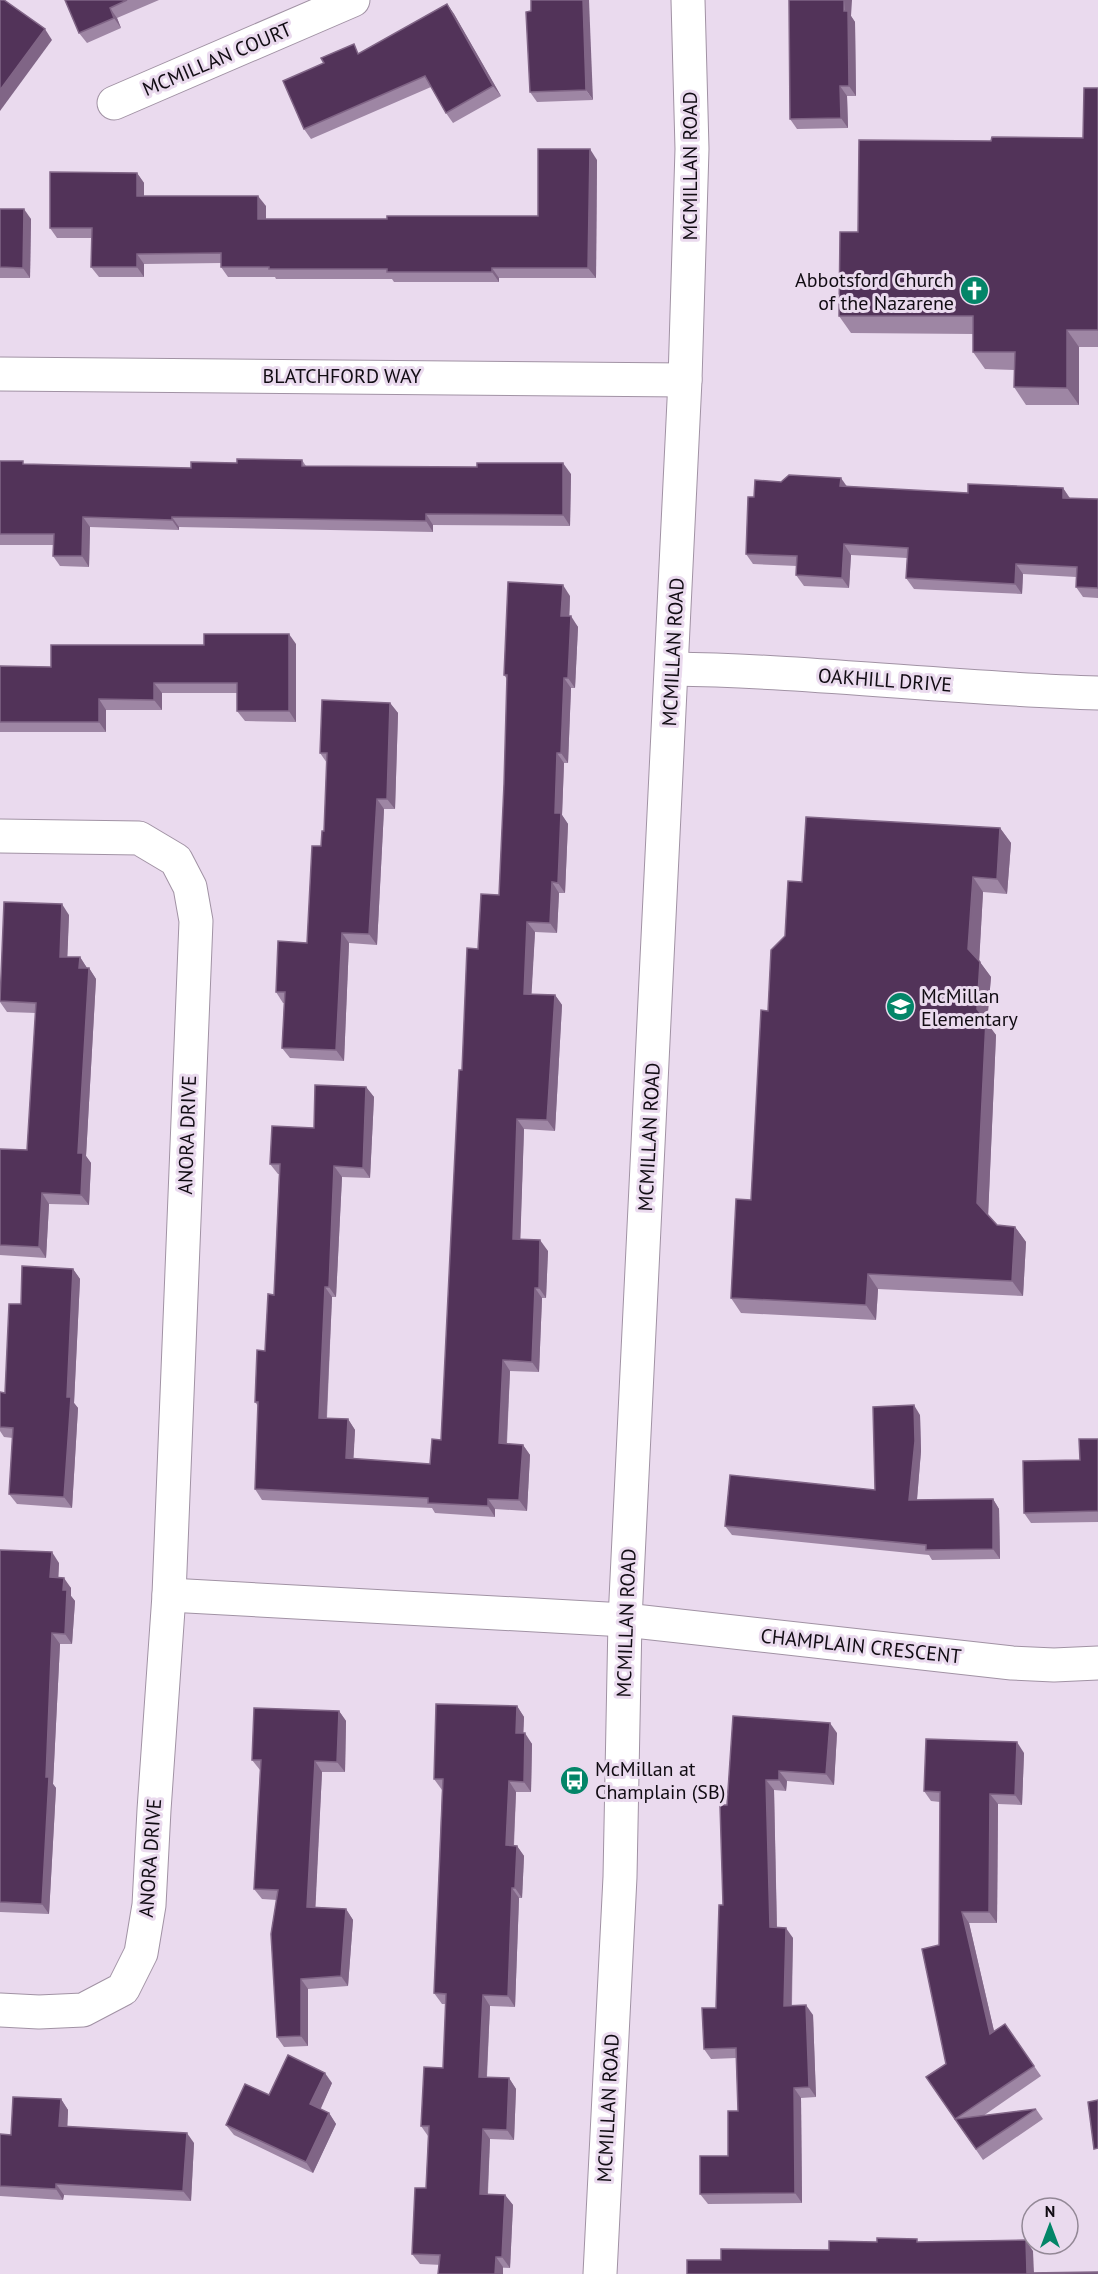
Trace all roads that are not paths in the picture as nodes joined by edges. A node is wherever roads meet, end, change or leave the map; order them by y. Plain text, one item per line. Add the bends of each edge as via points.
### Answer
1 (353, 0) edge
2 (688, 0) edge
3 (114, 103) dead end
4 (0, 374) edge
5 (685, 380) junction
6 (672, 669) junction
7 (1098, 693) edge
8 (0, 836) edge
9 (169, 1595) junction
10 (625, 1620) junction
11 (1098, 1663) edge
12 (0, 2010) edge
13 (600, 2274) edge

1 - 3 street, MCMILLAN COURT
2 - 5 street, MCMILLAN ROAD via 692,149
4 - 5 street, BLATCHFORD WAY
5 - 6 street, MCMILLAN ROAD
6 - 7 street, OAKHILL DRIVE
6 - 10 street, MCMILLAN ROAD
8 - 9 street, ANORA DRIVE via 139,838 176,860 190,887 196,921
9 - 10 street
9 - 12 street, ANORA DRIVE via 149,1905 141,1953 123,1989 83,2010
10 - 11 street, CHAMPLAIN CRESCENT via 1012,1663
10 - 13 street, MCMILLAN ROAD via 620,1877

